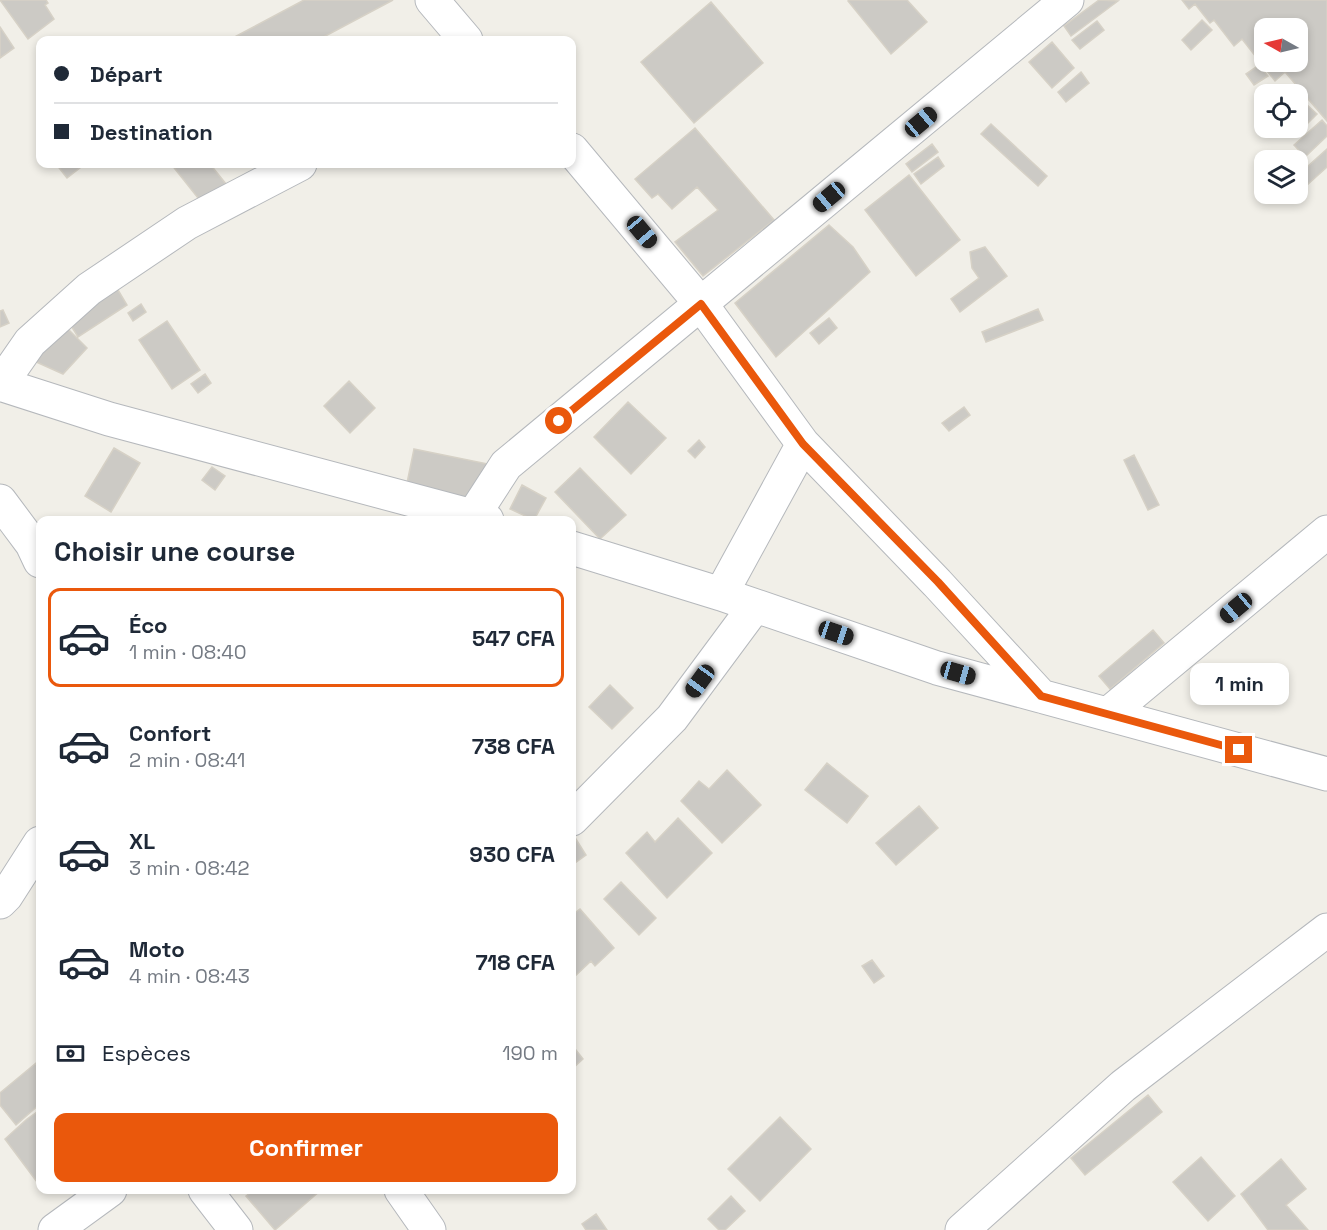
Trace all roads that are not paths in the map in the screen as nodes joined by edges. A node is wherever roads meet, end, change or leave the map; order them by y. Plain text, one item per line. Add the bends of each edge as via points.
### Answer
1 (432, 0) edge
2 (1067, 0) edge
3 (463, 36) edge
4 (576, 155) edge
5 (292, 168) edge
6 (701, 304) junction
7 (0, 384) edge
8 (803, 444) junction
9 (0, 501) edge
10 (472, 516) edge
11 (481, 516) edge
12 (1327, 532) edge
13 (576, 549) edge
14 (36, 552) edge
15 (721, 594) junction
16 (755, 606) junction
17 (1041, 696) junction
18 (1108, 714) junction
19 (1327, 774) edge
20 (576, 815) edge
21 (36, 849) edge
22 (0, 902) edge
23 (1327, 930) edge
24 (105, 1194) edge
25 (208, 1194) edge
26 (404, 1194) edge
27 (55, 1230) edge
28 (236, 1230) edge
29 (429, 1230) edge
30 (962, 1230) edge

1 - 3 street
2 - 6 street
4 - 6 street
5 - 7 street via 187,223 89,289 30,342
6 - 8 street
6 - 11 street via 506,465
7 - 10 street via 120,422
8 - 15 street
8 - 17 street via 938,582
9 - 14 street
12 - 18 street
13 - 15 street
15 - 16 street
16 - 17 street via 938,668
16 - 20 street via 672,718
17 - 18 street
18 - 19 street
21 - 22 street
23 - 30 street via 1123,1086
24 - 27 street
25 - 28 street
26 - 29 street

